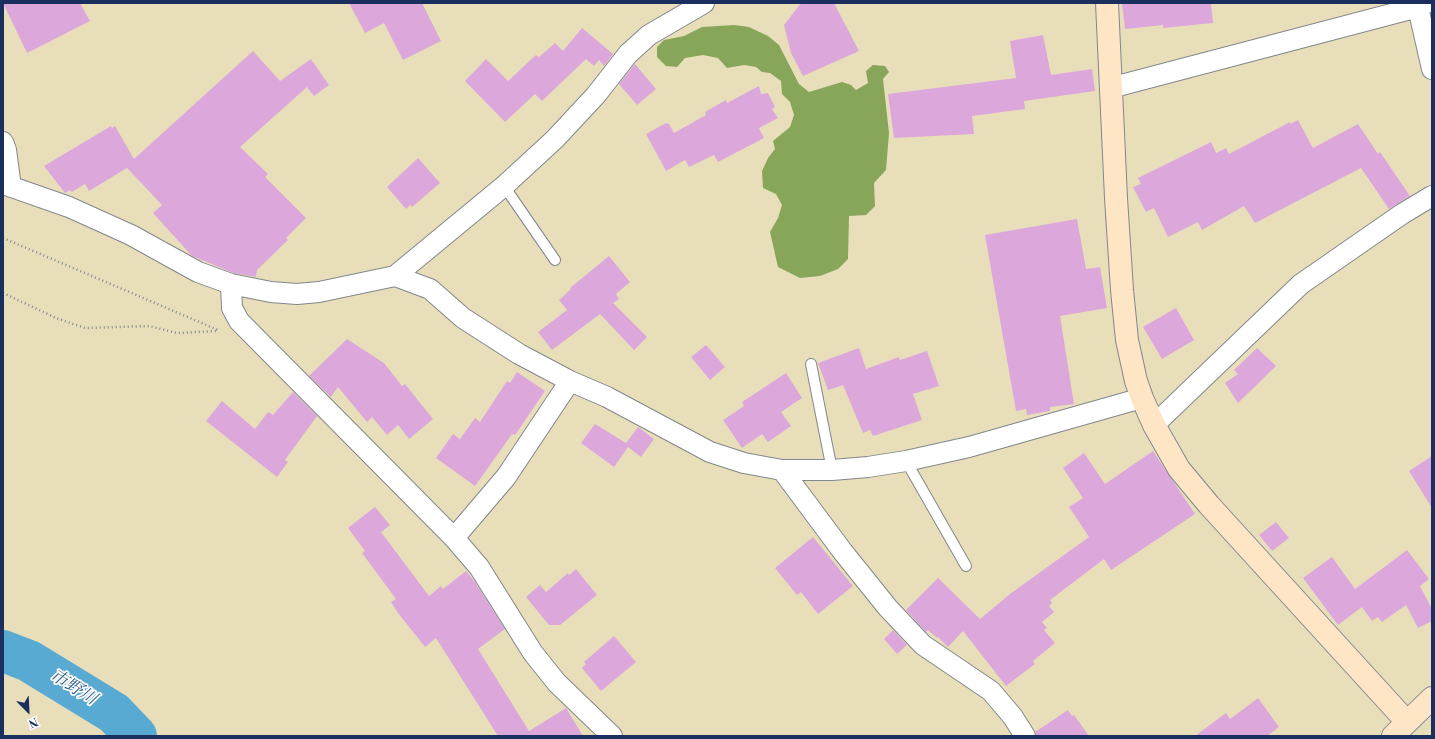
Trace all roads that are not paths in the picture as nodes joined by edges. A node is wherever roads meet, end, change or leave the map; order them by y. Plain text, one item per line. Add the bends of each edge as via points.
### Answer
1 (704, 3) edge
2 (1107, 3) edge
3 (1420, 4) edge
4 (1432, 69) edge
5 (1110, 88) junction
6 (3, 142) edge
7 (7, 186) edge
8 (504, 186) junction
9 (1432, 196) edge
10 (554, 260) dead end
11 (395, 276) junction
12 (231, 284) junction
13 (811, 364) dead end
14 (570, 381) junction
15 (1142, 398) junction
16 (1154, 424) junction
17 (906, 461) junction
18 (782, 470) junction
19 (832, 470) junction
20 (454, 538) junction
21 (966, 566) dead end
22 (1432, 698) edge
23 (1400, 729) edge
24 (612, 736) edge
25 (1025, 736) edge

1 - 8 street via 649,36 628,54 596,95 555,140
2 - 5 street
3 - 4 street
3 - 5 street
5 - 15 street via 1127,340
6 - 7 street via 6,150
7 - 12 street via 70,207 131,235 198,272
8 - 10 lane
8 - 11 street
9 - 16 street via 1301,284
11 - 12 street via 319,292 296,294
11 - 14 street via 430,289 481,330
12 - 20 street via 232,308 239,321
13 - 19 lane
14 - 18 street via 607,397 710,452 744,463
14 - 20 street via 506,477
15 - 16 street
15 - 17 street via 969,447
16 - 23 street via 1179,468
17 - 19 street
17 - 21 lane
18 - 19 street
18 - 25 street via 888,608 923,645 991,691
20 - 24 street via 479,567 533,653 557,683
22 - 23 street

